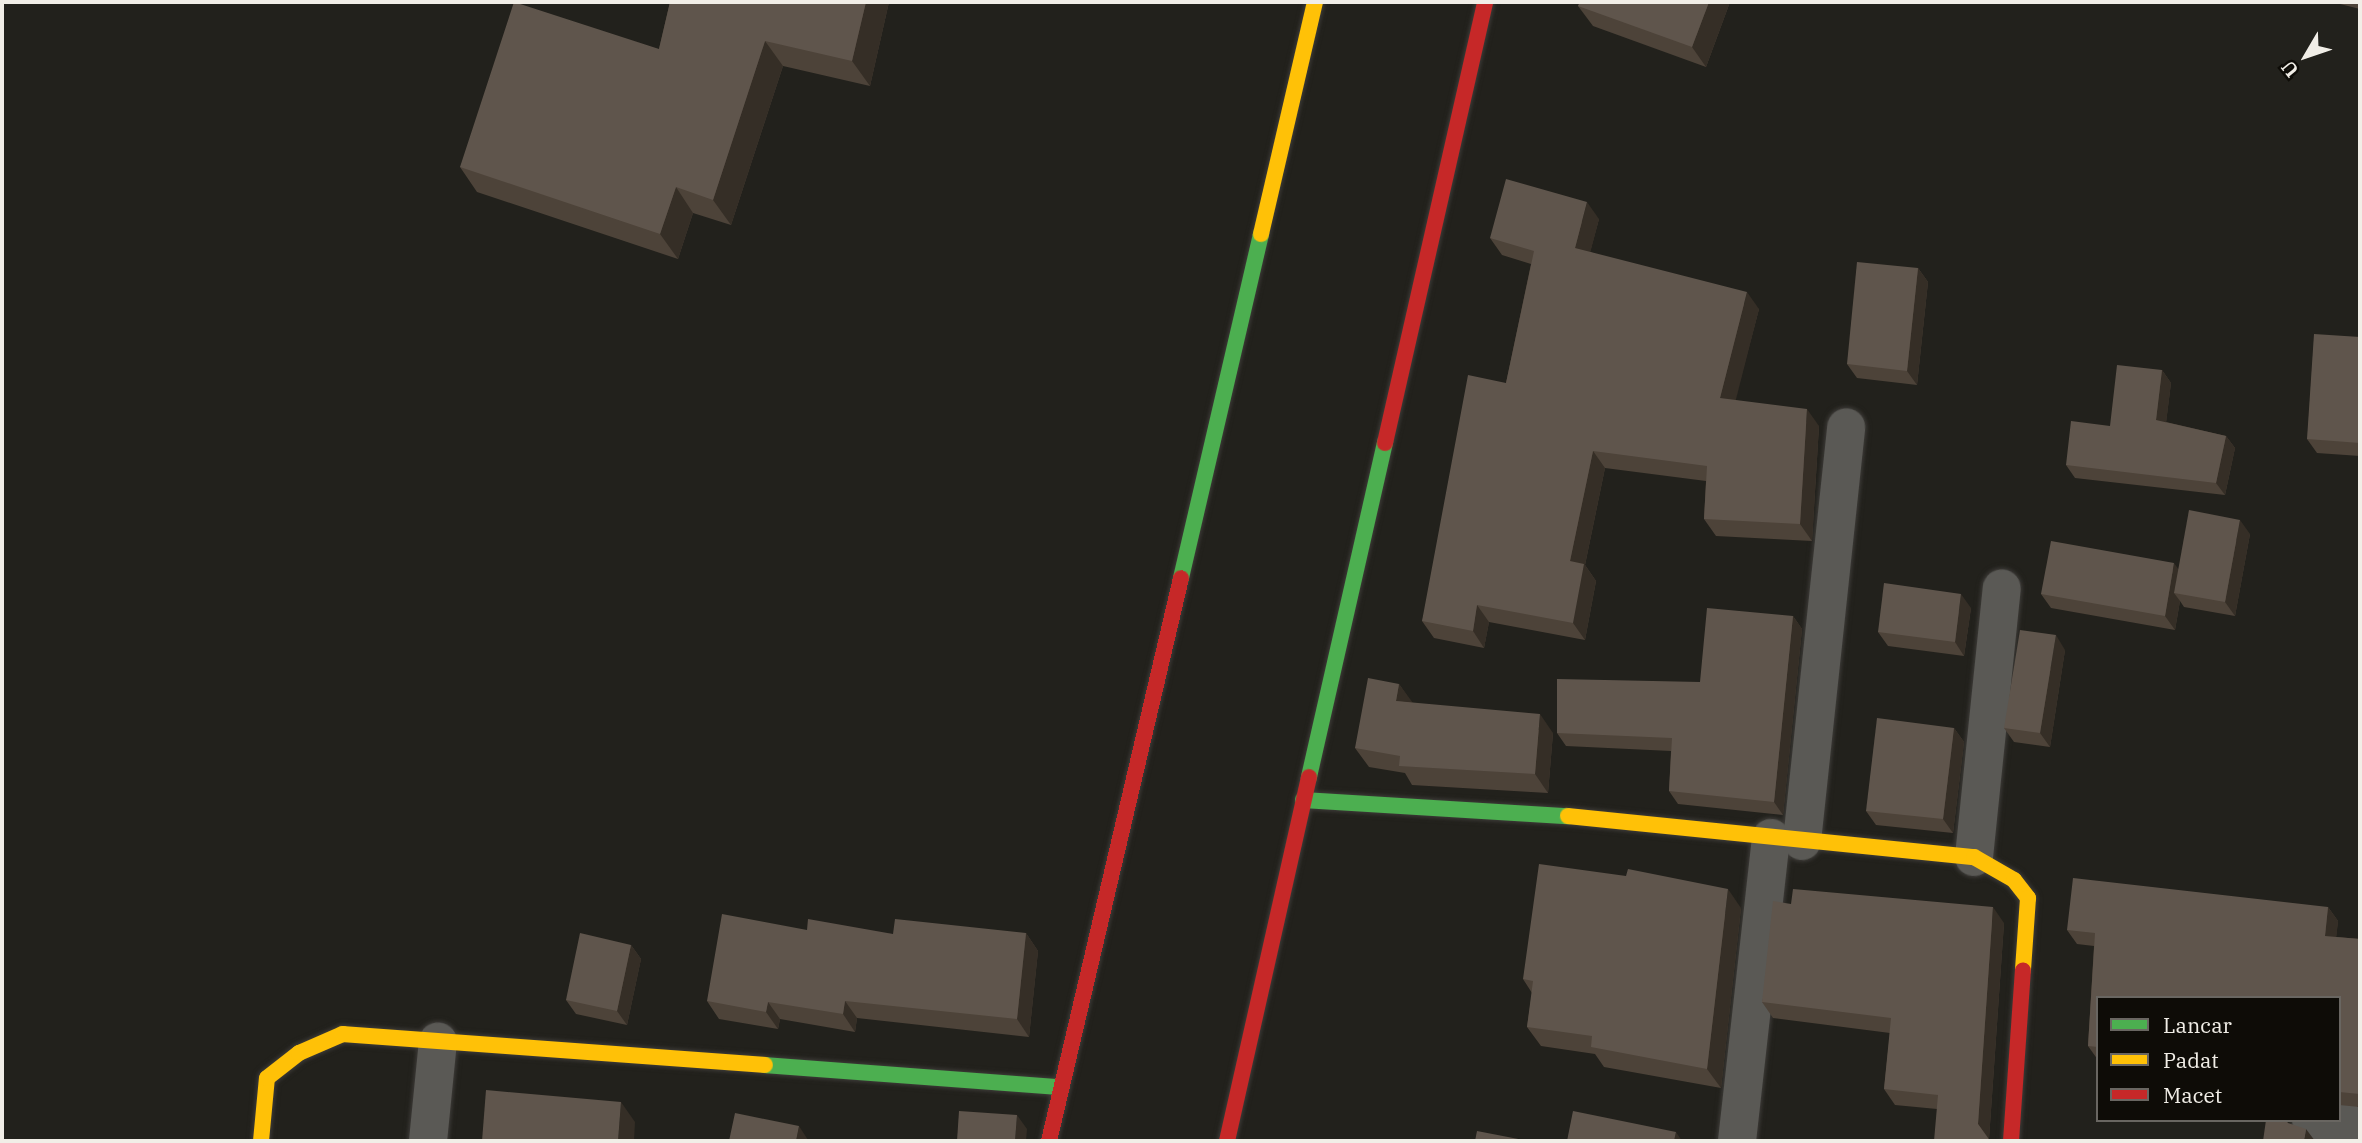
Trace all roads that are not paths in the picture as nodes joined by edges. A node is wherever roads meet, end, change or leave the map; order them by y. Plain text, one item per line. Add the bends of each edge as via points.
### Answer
1 (1315, 2) edge
2 (1485, 2) edge
3 (1846, 427) dead end
4 (2002, 588) dead end
5 (1303, 800) junction
6 (1786, 840) junction
7 (1974, 857) junction
8 (438, 1041) junction
9 (1061, 1087) junction
10 (2327, 1122) edge
11 (2360, 1126) edge
12 (261, 1141) edge
13 (428, 1141) edge
14 (1049, 1141) edge
15 (1227, 1141) edge
16 (1737, 1141) edge
17 (2011, 1141) edge

1 - 9 street
2 - 5 street
3 - 6 street
4 - 7 street
5 - 6 street via 1605,818
5 - 15 street
6 - 7 street
6 - 16 street
7 - 17 street via 2014,880 2028,898
8 - 9 street
8 - 12 street via 343,1034 299,1053 267,1078
8 - 13 street
9 - 14 street
10 - 11 street

